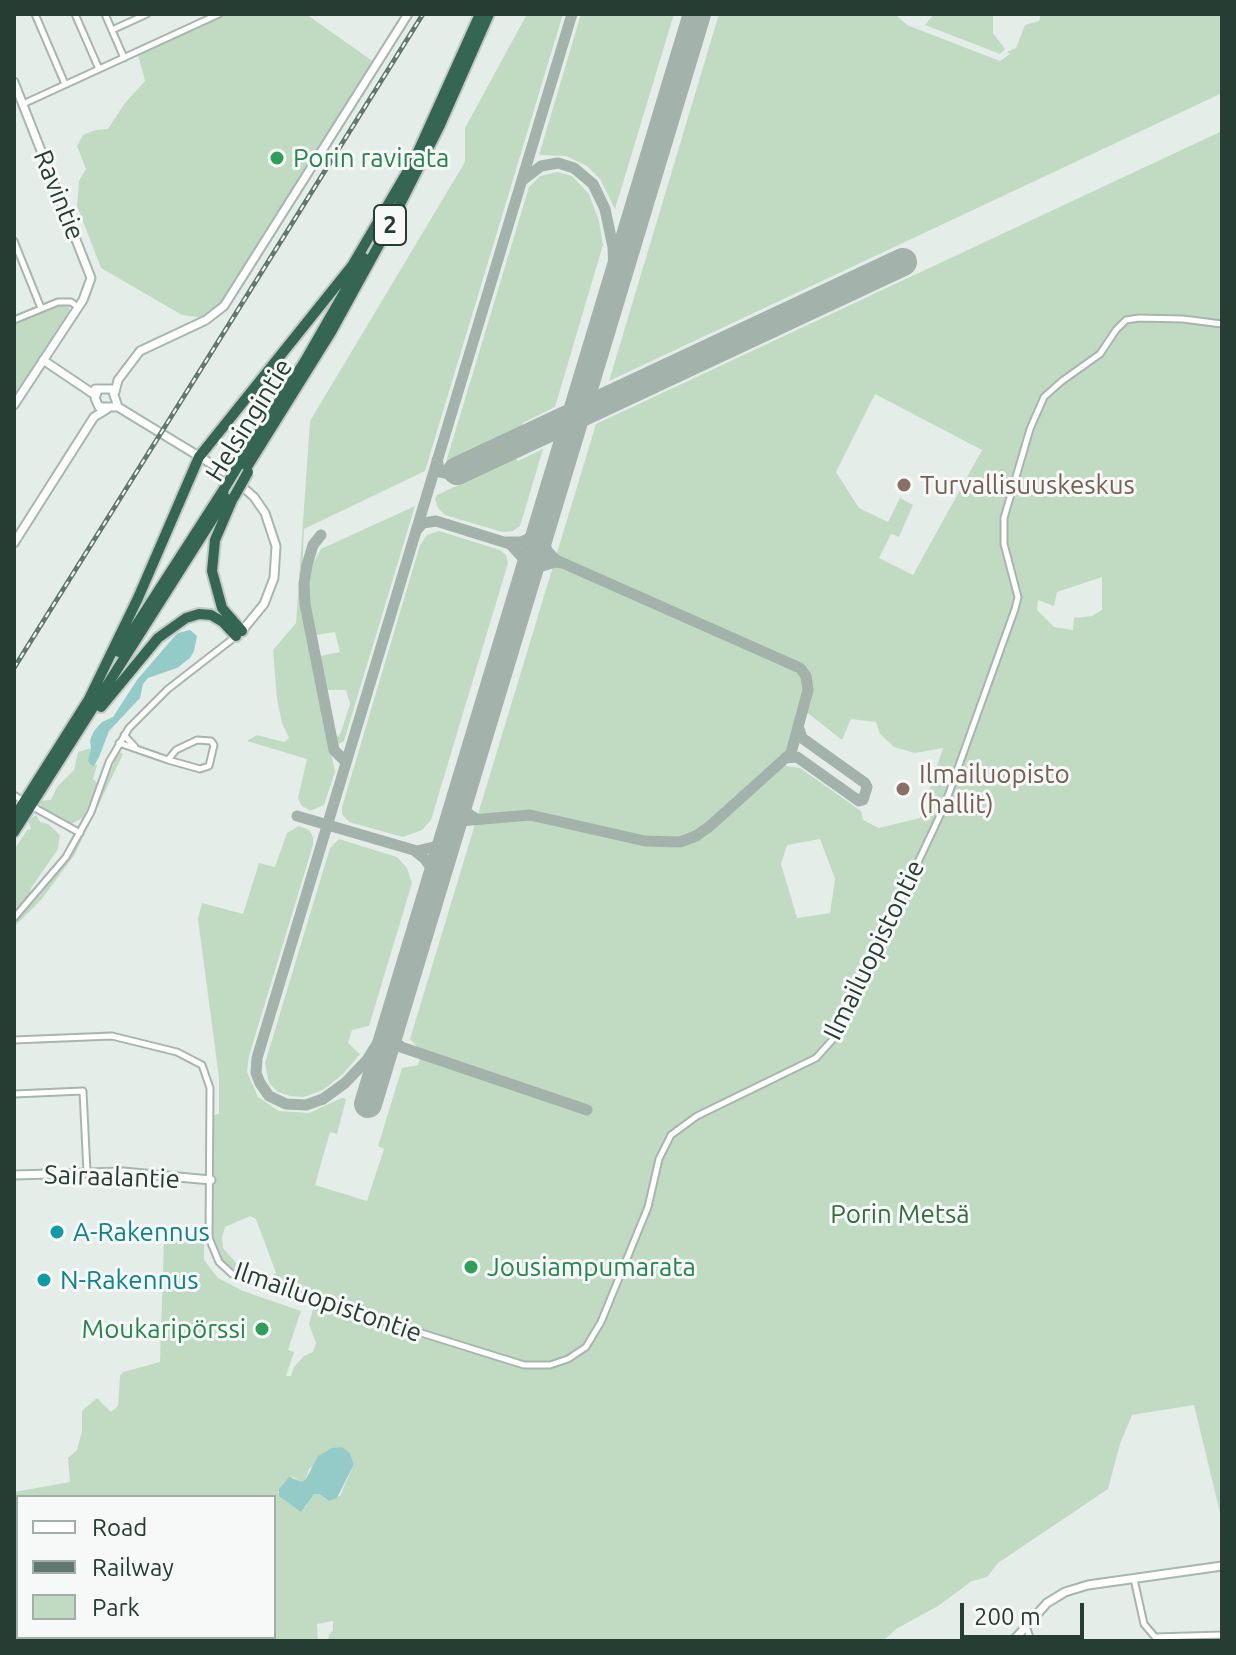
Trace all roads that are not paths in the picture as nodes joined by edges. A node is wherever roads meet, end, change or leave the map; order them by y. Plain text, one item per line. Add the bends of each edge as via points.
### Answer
1 (35, 14) edge
2 (75, 14) edge
3 (105, 14) edge
4 (147, 14) edge
5 (408, 14) edge
6 (480, 14) edge
7 (489, 14) edge
8 (214, 15) edge
9 (112, 30) junction
10 (124, 58) junction
11 (99, 69) junction
12 (14, 82) edge
13 (65, 84) junction
14 (23, 104) junction
15 (413, 162) junction
16 (15, 244) edge
17 (78, 307) junction
18 (41, 308) junction
19 (14, 320) edge
20 (1222, 324) edge
21 (43, 360) junction
22 (118, 380) junction
23 (98, 393) junction
24 (113, 403) junction
25 (14, 405) edge
26 (94, 417) junction
27 (199, 457) junction
28 (244, 469) junction
29 (229, 493) junction
30 (14, 543) edge
31 (239, 633) junction
32 (89, 699) junction
33 (124, 735) junction
34 (119, 743) junction
35 (135, 747) junction
36 (168, 760) junction
37 (50, 776) junction
38 (35, 808) dead end
39 (14, 818) edge
40 (14, 832) edge
41 (80, 833) junction
42 (14, 918) edge
43 (14, 1040) edge
44 (14, 1094) edge
45 (87, 1172) junction
46 (14, 1175) edge
47 (211, 1180) junction
48 (1222, 1566) edge
49 (1134, 1579) junction
50 (1026, 1626) junction
51 (1222, 1635) edge
52 (1013, 1641) edge
53 (1031, 1641) edge

1 - 13 street
2 - 11 street
3 - 9 street
4 - 9 street
5 - 22 street via 224,306 200,324 140,351
6 - 15 highway, Helsingintie / 2
7 - 28 highway, Helsingintie / 2 via 386,232 331,332
8 - 10 street
9 - 10 street
10 - 11 street
11 - 13 street
12 - 14 street, Ravintie
13 - 14 street
14 - 17 street, Ravintie via 90,274 90,286
15 - 27 highway via 352,266
15 - 28 highway, Helsingintie / 2
16 - 18 street
17 - 18 street via 68,301
17 - 21 street, Ravintie
18 - 19 street
20 - 47 street, Ilmailuopistontie via 1126,320 1100,354 1044,397 1004,518 1004,544 1018,597 1015,609 944,807 852,1001 834,1038 816,1058 697,1116 671,1135 639,1232 586,1347 559,1363 524,1365 241,1278 224,1268 211,1247
21 - 23 street
21 - 25 street, Ravintie
22 - 23 street
22 - 24 street
23 - 24 street
23 - 24 street via 99,407
23 - 26 street
24 - 26 street
24 - 27 street
26 - 30 street
27 - 31 street via 244,487 273,532 271,589
27 - 32 highway
28 - 29 highway, Helsingintie / 2, bridge
29 - 31 highway via 212,571 222,608
29 - 32 highway, Helsingintie / 2
29 - 37 highway, Helsingintie / 2
31 - 33 street via 149,706
31 - 37 highway via 206,614 170,628 120,680
32 - 39 highway, Helsingintie / 2
33 - 34 street
33 - 35 street
34 - 35 street
34 - 41 street
35 - 36 street
36 - 36 street via 205,769 214,745 197,740
37 - 40 highway, Helsingintie / 2
38 - 41 street
41 - 42 street via 55,872
43 - 47 street via 112,1036 198,1061 209,1080
44 - 45 street via 83,1091
45 - 46 street, Sairaalantie
45 - 47 street, Sairaalantie
48 - 49 street
49 - 50 street via 1065,1592
49 - 51 street via 1144,1624 1155,1637
50 - 52 street
50 - 53 street

